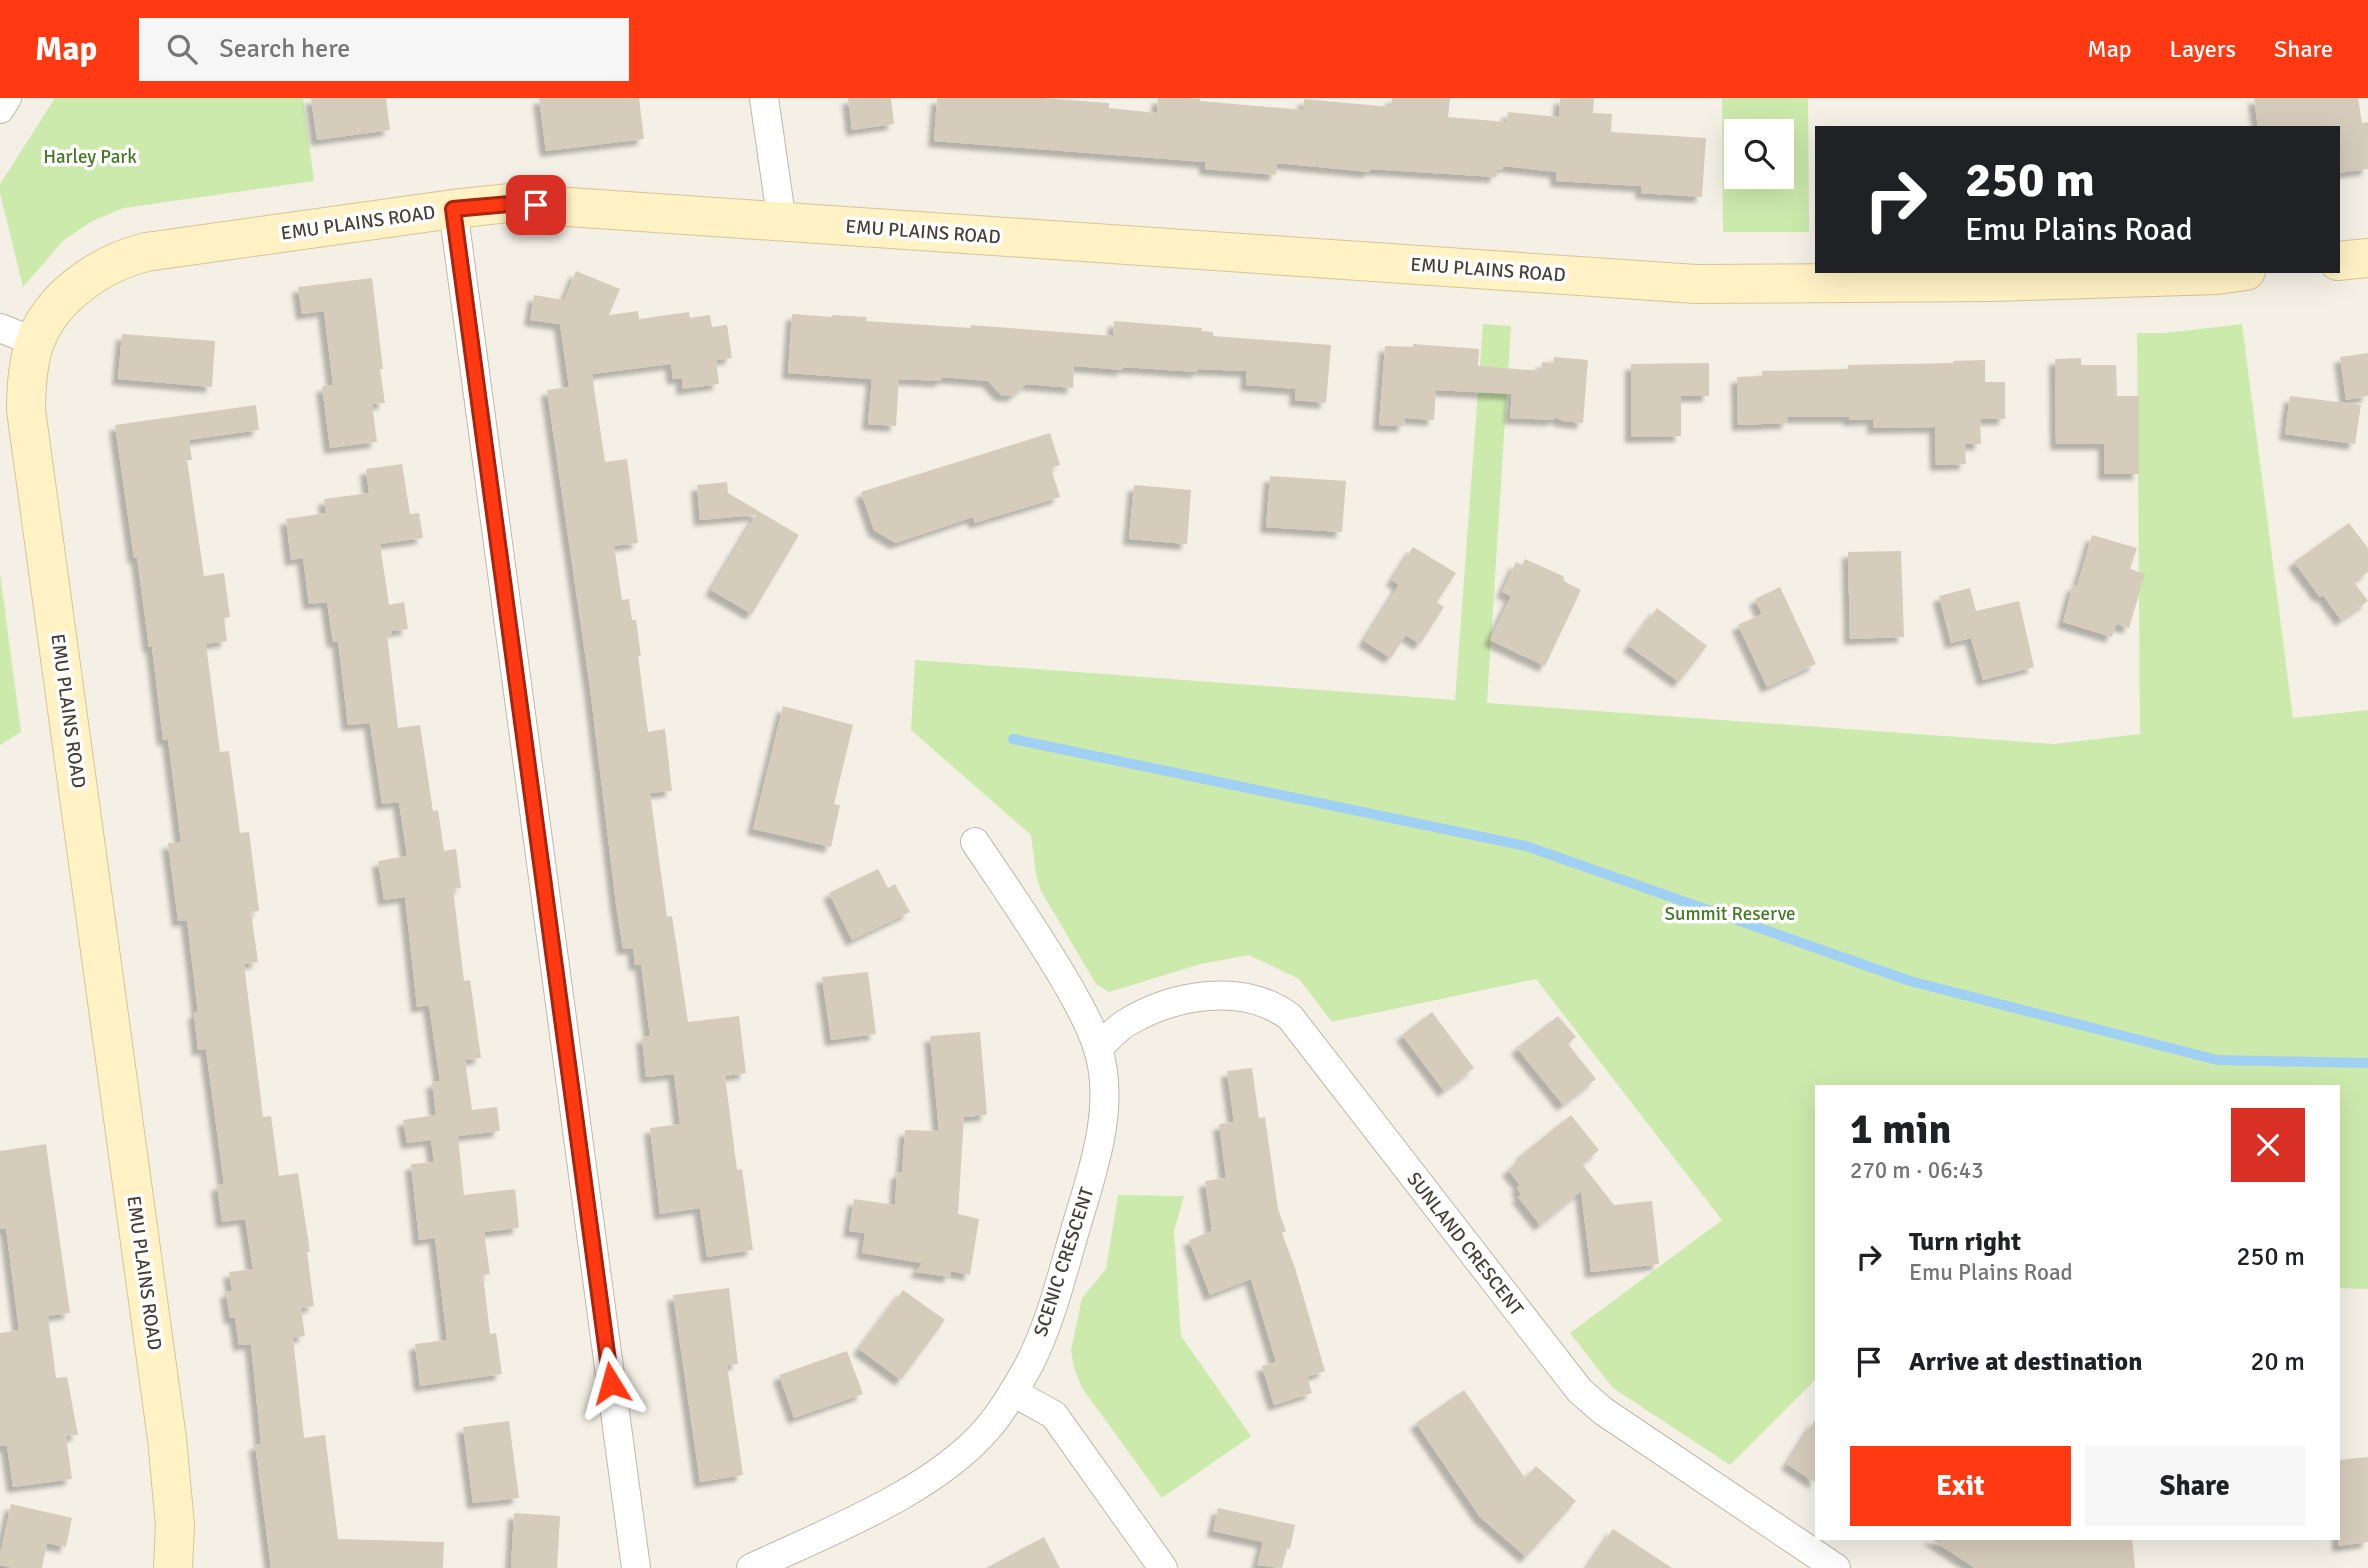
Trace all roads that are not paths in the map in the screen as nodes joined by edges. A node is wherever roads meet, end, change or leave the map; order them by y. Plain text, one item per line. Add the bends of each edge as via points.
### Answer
1 (7, 98) edge
2 (764, 98) edge
3 (0, 109) edge
4 (453, 209) junction
5 (782, 223) junction
6 (2368, 258) edge
7 (2340, 261) edge
8 (2232, 273) edge
9 (0, 328) edge
10 (35, 342) junction
11 (975, 842) dead end
12 (1098, 1048) junction
13 (1013, 1392) junction
14 (173, 1568) edge
15 (636, 1568) edge
16 (751, 1568) edge
17 (1163, 1568) edge
18 (1836, 1568) edge

1 - 3 street
2 - 5 street
4 - 5 street, EMU PLAINS ROAD via 510,204
4 - 10 street, EMU PLAINS ROAD via 128,257 90,275 71,291
4 - 15 street
5 - 8 street, EMU PLAINS ROAD via 1696,284 1991,282
6 - 7 street
9 - 10 street
10 - 14 street, EMU PLAINS ROAD via 26,410 167,1439 175,1525
11 - 12 street, SCENIC CRESCENT via 1050,954
12 - 13 street, SCENIC CRESCENT via 1104,1097 1095,1167 1045,1328
12 - 18 street, SUNLAND CRESCENT via 1124,1024 1190,998 1240,996 1275,1006 1290,1017 1580,1391 1602,1411
13 - 16 street, SCENIC CRESCENT via 988,1429 932,1478
13 - 17 street via 1054,1415

